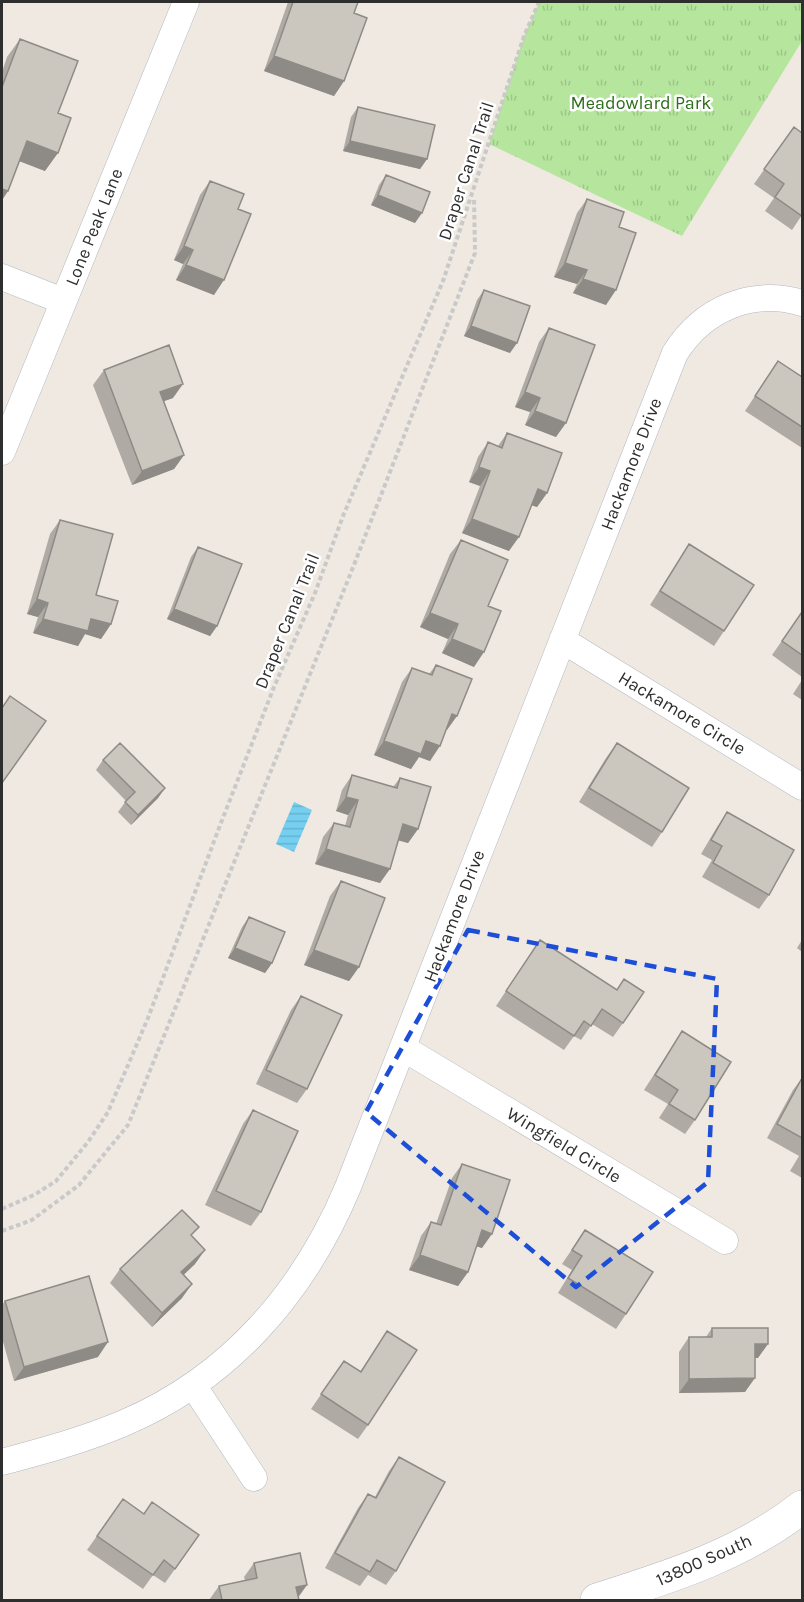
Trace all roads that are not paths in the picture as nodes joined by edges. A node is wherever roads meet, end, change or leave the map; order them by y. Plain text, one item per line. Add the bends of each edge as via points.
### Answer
1 (186, 2) edge
2 (2, 277) edge
3 (63, 301) junction
4 (802, 303) edge
5 (2, 452) edge
6 (562, 640) junction
7 (802, 787) edge
8 (402, 1048) junction
9 (725, 1241) dead end
10 (193, 1385) junction
11 (2, 1462) edge
12 (254, 1478) dead end
13 (802, 1507) edge
14 (597, 1600) edge

1 - 3 street, Lone Peak Lane
2 - 3 street
3 - 5 street, Lone Peak Lane
4 - 6 street, Hackamore Drive via 768,297 747,300 712,314 685,338 667,370
6 - 7 street, Hackamore Circle
6 - 8 street, Hackamore Drive
8 - 9 street, Wingfield Circle
8 - 10 street, Hackamore Drive via 337,1214 309,1266 270,1316
10 - 11 street, Hackamore Drive via 103,1432
10 - 12 street
13 - 14 main road, 13800 South via 775,1526 697,1567

